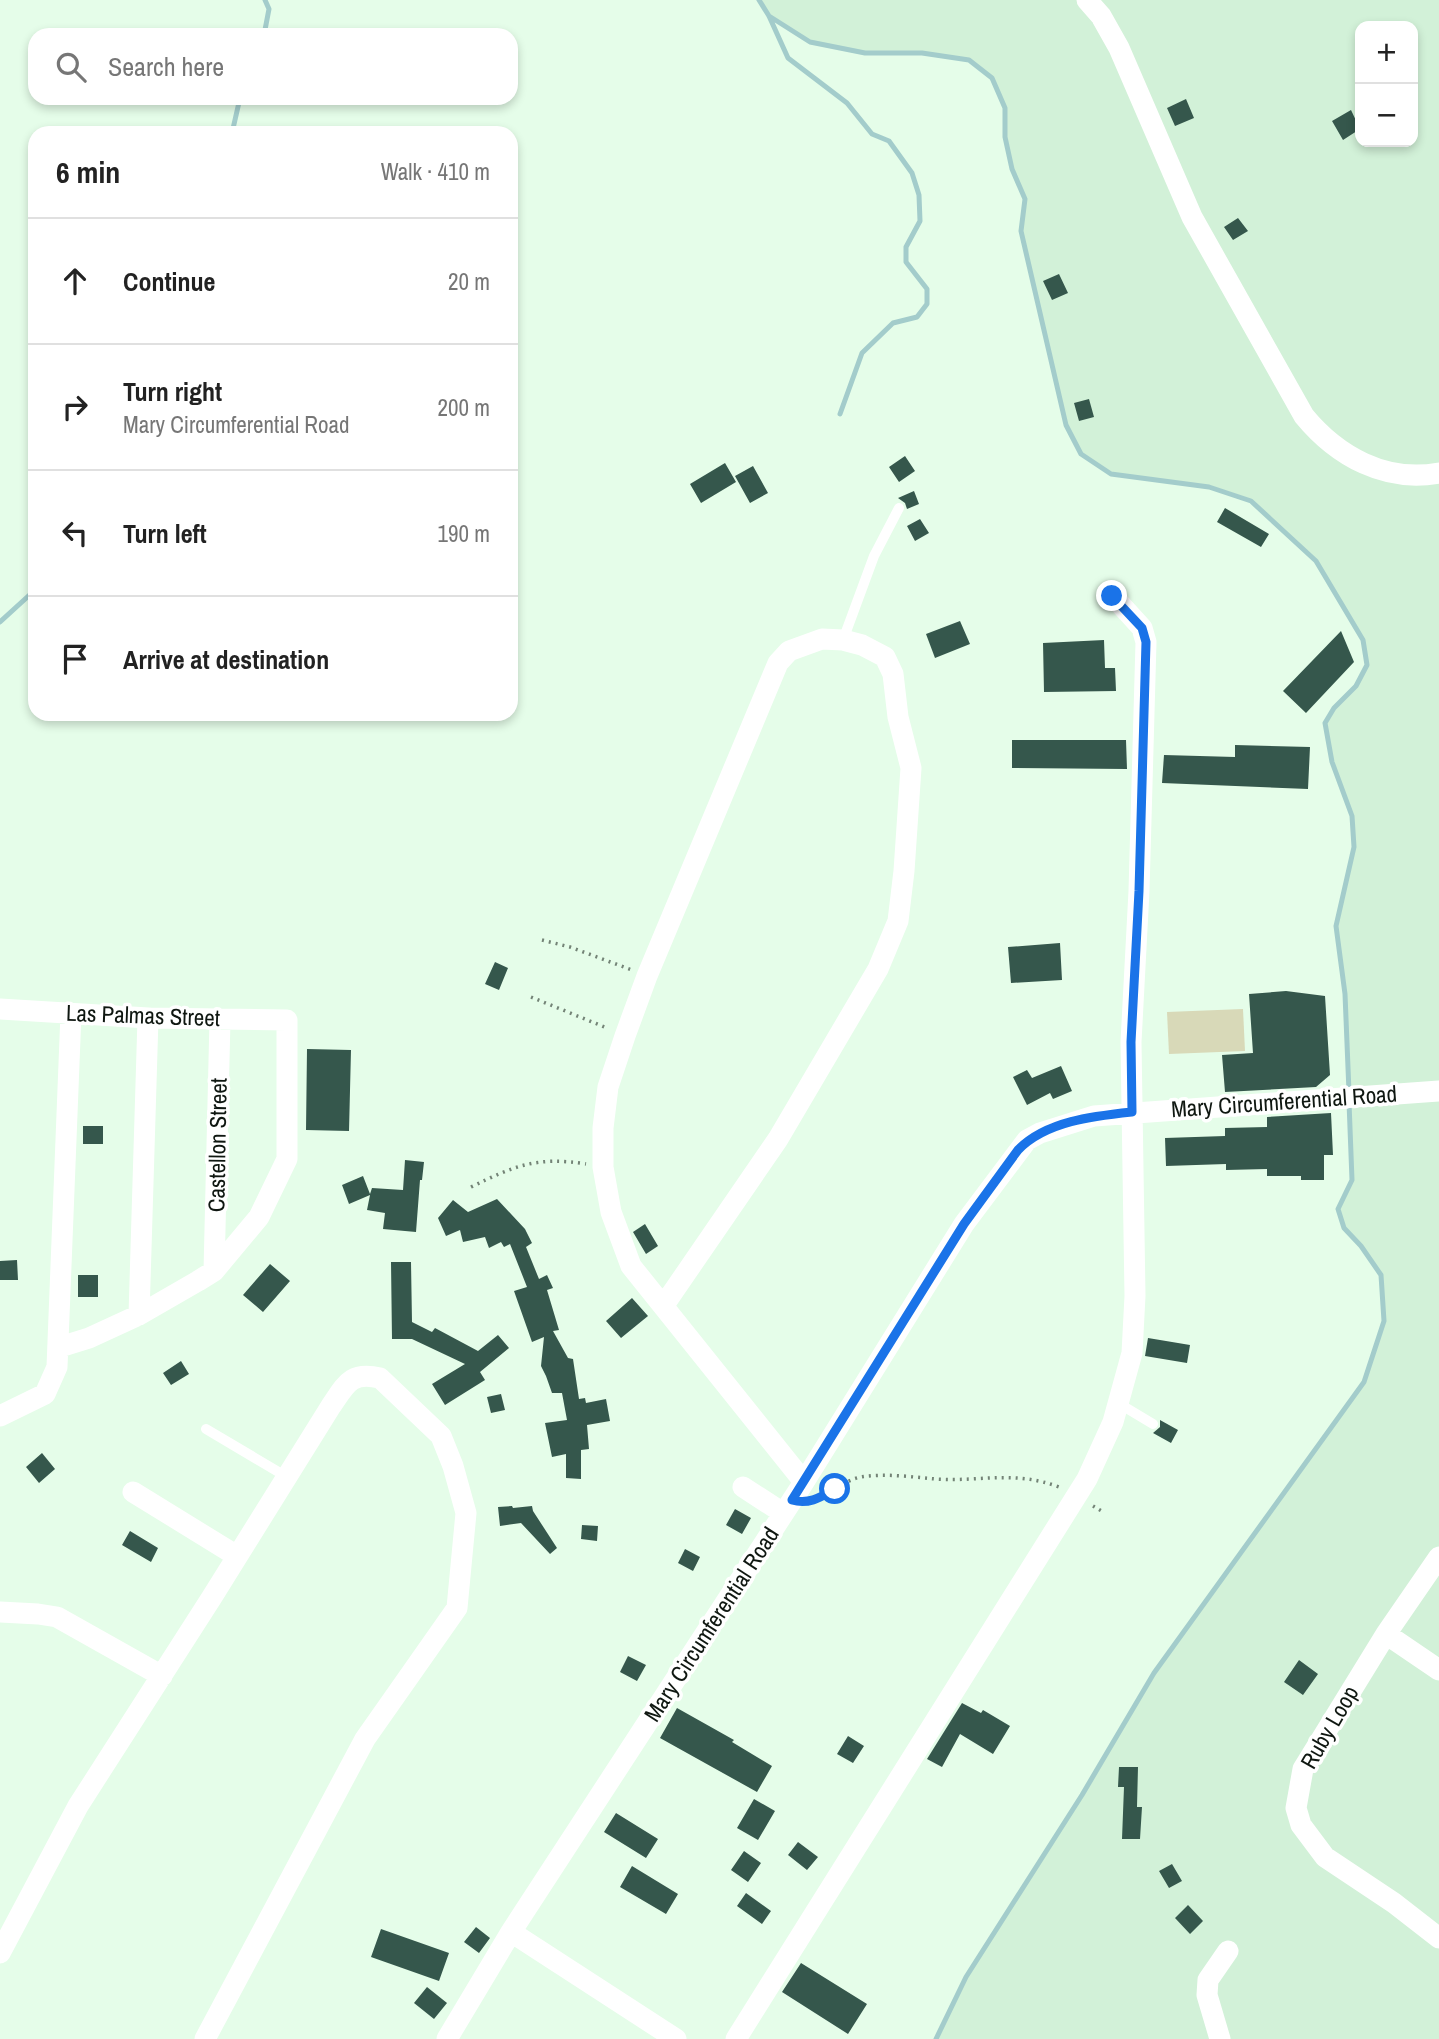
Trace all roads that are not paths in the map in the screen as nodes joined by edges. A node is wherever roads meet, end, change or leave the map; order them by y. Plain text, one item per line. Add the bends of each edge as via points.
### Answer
1 (1087, 0) edge
2 (1439, 473) edge
3 (899, 508) dead end
4 (1112, 596) dead end
5 (843, 640) junction
6 (0, 1009) edge
7 (71, 1013) junction
8 (148, 1018) junction
9 (220, 1019) junction
10 (1439, 1091) edge
11 (1132, 1112) junction
12 (214, 1271) junction
13 (664, 1305) junction
14 (139, 1315) junction
15 (60, 1347) junction
16 (1118, 1403) junction
17 (0, 1416) edge
18 (1153, 1424) dead end
19 (206, 1429) dead end
20 (286, 1478) junction
21 (743, 1487) dead end
22 (133, 1492) dead end
23 (793, 1498) junction
24 (237, 1556) junction
25 (1439, 1557) edge
26 (0, 1612) edge
27 (1386, 1634) junction
28 (1439, 1670) edge
29 (162, 1675) junction
30 (512, 1931) junction
31 (1439, 1938) edge
32 (1228, 1951) dead end
33 (0, 1953) edge
34 (205, 2039) edge
35 (447, 2039) edge
36 (676, 2039) edge
37 (736, 2039) edge
38 (1220, 2039) edge

1 - 2 street via 1113,35 1192,217 1304,416 1328,441 1361,462 1409,475
3 - 5 lane via 874,556
4 - 11 street via 1142,628 1146,642
5 - 13 street via 822,639 789,651 778,663 647,976 608,1087 603,1167 611,1212 631,1266
5 - 13 street via 885,657 893,674 911,768 898,921 878,969 778,1139
6 - 7 street, Las Palmas Street
7 - 8 street, Las Palmas Street
7 - 15 street
8 - 9 street, Las Palmas Street
8 - 14 street
9 - 12 street, Castellon Street
9 - 12 street, Las Palmas Street via 287,1020 286,1159 260,1217
10 - 11 street, Mary Circumferential Road
11 - 16 street via 1132,1353
11 - 23 street, Mary Circumferential Road via 1094,1116 1040,1133 1018,1150 964,1224
12 - 14 street
13 - 23 street
14 - 15 street
15 - 17 street via 45,1394
16 - 18 lane
16 - 37 street via 1077,1496
19 - 20 lane
20 - 24 street
20 - 34 street via 346,1383 360,1375 380,1378 441,1436 453,1466 466,1513 457,1608 365,1739
21 - 23 street
22 - 24 street
23 - 30 street, Mary Circumferential Road
24 - 29 street
25 - 27 street, Ruby Loop
26 - 29 street via 57,1617
27 - 28 street
27 - 31 street, Ruby Loop via 1303,1769 1296,1808 1301,1825 1325,1857
29 - 33 street via 78,1806
30 - 35 street, Mary Circumferential Road
30 - 36 street
32 - 38 street via 1208,1980 1207,1995

